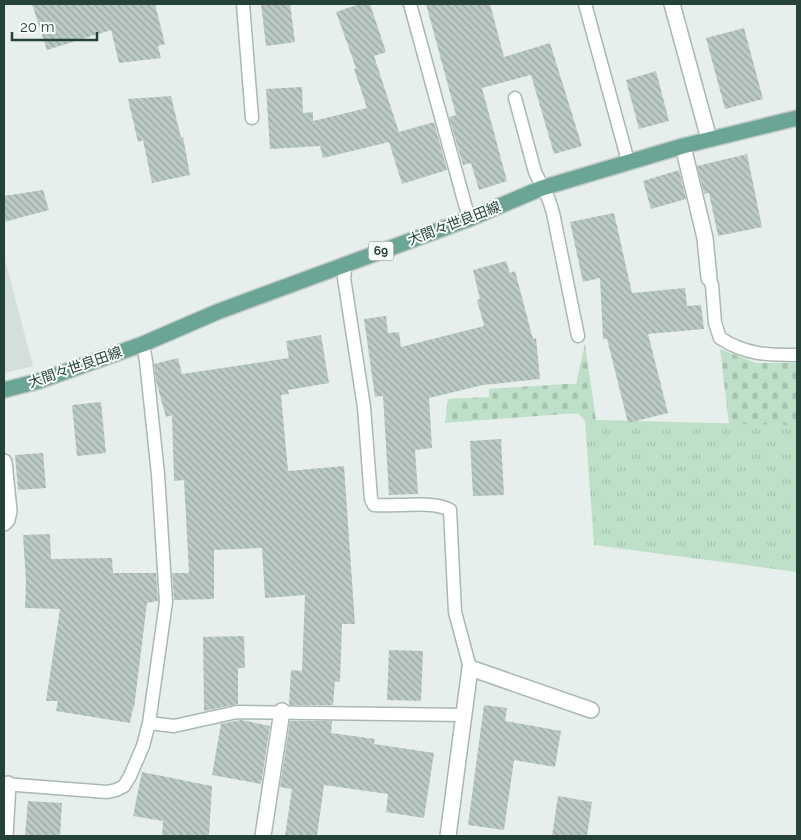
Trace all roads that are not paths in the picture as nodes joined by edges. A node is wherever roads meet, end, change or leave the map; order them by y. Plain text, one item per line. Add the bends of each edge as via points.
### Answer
1 (243, 4) edge
2 (410, 4) edge
3 (586, 4) edge
4 (672, 4) edge
5 (516, 98) dead end
6 (252, 118) dead end
7 (797, 118) edge
8 (709, 139) junction
9 (683, 146) junction
10 (628, 161) junction
11 (542, 188) junction
12 (470, 219) junction
13 (346, 263) junction
14 (709, 278) joint
15 (578, 336) dead end
16 (143, 344) junction
17 (797, 355) edge
18 (4, 390) edge
19 (4, 462) edge
20 (4, 523) edge
21 (470, 668) junction
22 (591, 710) dead end
23 (282, 711) junction
24 (464, 715) junction
25 (149, 723) junction
26 (6, 784) edge
27 (5, 836) edge
28 (263, 836) edge
29 (448, 836) edge

1 - 6 lane
2 - 12 lane
3 - 10 lane
4 - 8 street
5 - 11 lane
7 - 8 main road, 大間々世良田線 / 69
8 - 9 main road, 大間々世良田線 / 69
9 - 10 main road, 大間々世良田線 / 69
9 - 14 street via 705,238
10 - 11 main road, 大間々世良田線 / 69
11 - 12 main road, 大間々世良田線 / 69
11 - 15 lane via 553,213
12 - 13 main road, 大間々世良田線 / 69
13 - 16 main road, 大間々世良田線 / 69
13 - 21 lane via 344,278 364,407 371,500 374,505 442,505 450,510 455,612
14 - 17 lane via 720,338 743,351
16 - 18 main road, 大間々世良田線 / 69
16 - 25 lane via 158,474 166,602
19 - 20 street via 10,511
21 - 22 street
21 - 24 street
23 - 24 lane
23 - 25 lane via 237,712 174,726
23 - 28 street
24 - 29 street
25 - 26 lane via 130,776 124,786 116,790
26 - 27 street

